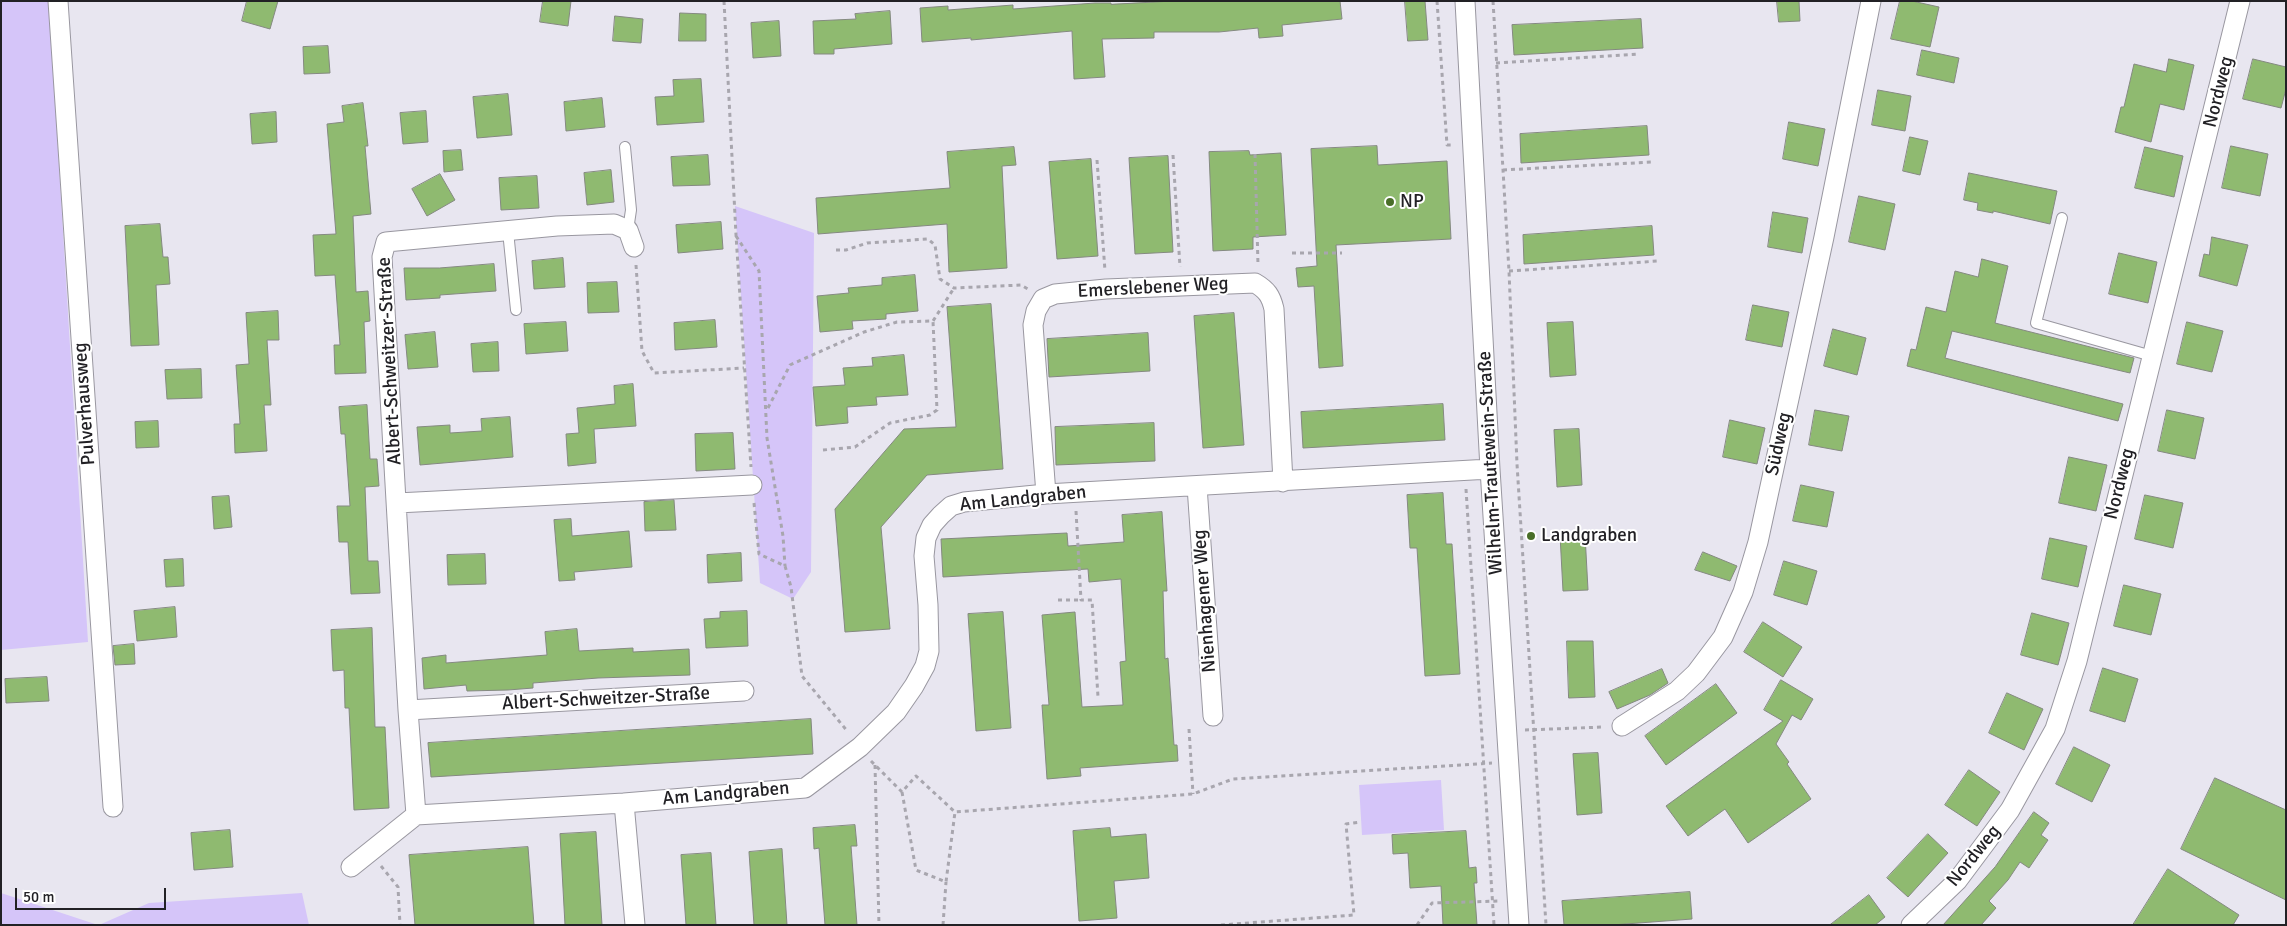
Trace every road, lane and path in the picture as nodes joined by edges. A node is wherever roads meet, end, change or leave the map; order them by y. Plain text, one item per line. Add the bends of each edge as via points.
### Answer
1 (58, 1) edge
2 (724, 1) edge
3 (1465, 1) edge
4 (1493, 1) edge
5 (1871, 1) edge
6 (2240, 1) edge
7 (1639, 54) dead end
8 (1496, 63) junction
9 (625, 147) dead end
10 (1255, 154) dead end
11 (1173, 155) dead end
12 (1097, 160) dead end
13 (1652, 162) dead end
14 (1503, 170) junction
15 (2062, 218) dead end
16 (508, 231) junction
17 (736, 236) junction
18 (631, 238) junction
19 (836, 250) dead end
20 (1292, 253) dead end
21 (1342, 253) dead end
22 (1658, 261) dead end
23 (1509, 271) junction
24 (1255, 283) junction
25 (1181, 285) junction
26 (954, 288) junction
27 (1106, 289) junction
28 (1043, 299) junction
29 (516, 310) dead end
30 (933, 321) junction
31 (2152, 356) junction
32 (744, 368) junction
33 (767, 410) junction
34 (822, 450) dead end
35 (1490, 469) junction
36 (1464, 470) junction
37 (1283, 482) junction
38 (752, 485) junction
39 (1197, 486) junction
40 (1075, 493) junction
41 (1046, 494) junction
42 (397, 503) junction
43 (785, 566) junction
44 (1058, 600) dead end
45 (1081, 600) junction
46 (744, 691) dead end
47 (1098, 697) dead end
48 (408, 710) junction
49 (1213, 716) dead end
50 (1622, 726) joint
51 (1189, 729) dead end
52 (1534, 729) junction
53 (1508, 731) junction
54 (860, 747) junction
55 (1510, 762) junction
56 (1485, 763) junction
57 (875, 765) junction
58 (902, 792) junction
59 (1192, 794) junction
60 (624, 803) junction
61 (113, 806) dead end
62 (955, 812) junction
63 (416, 815) junction
64 (1362, 822) dead end
65 (370, 852) junction
66 (351, 867) dead end
67 (946, 882) junction
68 (1518, 900) junction
69 (1493, 902) junction
70 (400, 925) edge
71 (634, 925) edge
72 (879, 925) edge
73 (943, 925) edge
74 (1221, 925) edge
75 (1417, 925) edge
76 (1494, 925) edge
77 (1519, 925) edge
78 (1546, 925) edge
79 (1911, 925) edge

1 - 61 street, Pulverhausweg
2 - 17 path
3 - 35 street, Wilhelm-Trautewein-Straße
4 - 8 path
5 - 50 street, Südweg via 1822,247 1758,542 1743,592 1723,637 1696,672 1677,690
6 - 31 street, Nordweg
7 - 8 path
8 - 14 path
9 - 18 lane
10 - 24 path via 1258,257
11 - 25 path
12 - 27 path
13 - 14 path
14 - 23 path
15 - 31 lane via 2036,323
16 - 18 street, Albert-Schweitzer-Straße via 614,224
16 - 29 lane
16 - 42 street, Albert-Schweitzer-Straße via 386,242 382,257
17 - 32 path
17 - 33 path via 759,271
18 - 32 path via 642,351 654,373
19 - 26 path via 868,243 928,239 935,245 940,279
20 - 21 path
22 - 23 path
23 - 52 path via 1517,464
24 - 25 street, Emerslebener Weg
24 - 37 street, Emerslebener Weg via 1271,296 1274,308
25 - 27 street, Emerslebener Weg
26 - 28 path via 1020,285
26 - 30 path
27 - 28 street, Emerslebener Weg via 1055,294
28 - 41 street via 1033,326
30 - 33 path via 897,322 864,332 790,365
30 - 34 path via 937,410 930,416 890,423 855,447
31 - 79 street, Nordweg via 2077,661 2055,729 2010,810 1957,880
32 - 38 path
33 - 43 path via 767,438
35 - 36 street, Am Landgraben
35 - 53 street, Wilhelm-Trautewein-Straße
36 - 37 street, Am Landgraben
36 - 56 path
37 - 39 street, Am Landgraben
38 - 42 street
38 - 43 path via 759,554
39 - 40 street, Am Landgraben
39 - 49 street, Nienhagener Weg
40 - 41 street, Am Landgraben
40 - 45 path
41 - 54 street, Am Landgraben via 964,502 952,506 932,524 924,556 930,633 925,666 896,712
42 - 48 street, Albert-Schweitzer-Straße
43 - 54 path via 792,587 802,676
44 - 45 path
45 - 47 path via 1092,600
46 - 48 street, Albert-Schweitzer-Straße
48 - 63 street, Albert-Schweitzer-Straße
50 - 52 path
51 - 59 path
52 - 53 path
52 - 78 path
53 - 55 street, Wilhelm-Trautewein-Straße
54 - 57 path
54 - 60 street, Am Landgraben via 805,788
55 - 56 path
55 - 68 street, Wilhelm-Trautewein-Straße
56 - 59 path via 1233,779
56 - 69 path
57 - 58 path
57 - 72 path
58 - 62 path via 916,776
58 - 67 path via 916,870
59 - 62 path
60 - 63 street, Am Landgraben
60 - 71 street
62 - 67 path
63 - 65 street
64 - 74 path via 1346,824 1354,915
65 - 66 street
65 - 70 path via 398,887
67 - 73 path
68 - 69 path
68 - 77 street, Wilhelm-Trautewein-Straße
69 - 75 path via 1432,903
69 - 76 path

